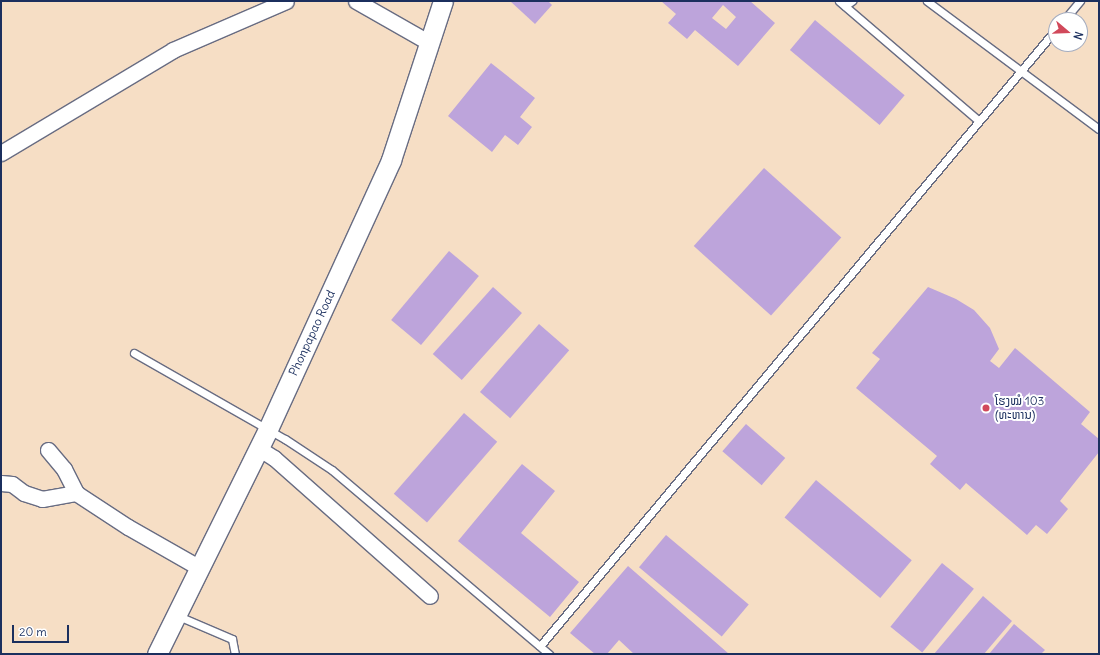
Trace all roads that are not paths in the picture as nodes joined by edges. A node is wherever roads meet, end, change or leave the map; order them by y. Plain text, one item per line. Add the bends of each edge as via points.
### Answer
1 (286, 1) edge
2 (356, 1) edge
3 (443, 1) edge
4 (852, 1) edge
5 (927, 1) edge
6 (1080, 1) edge
7 (842, 3) edge
8 (1071, 12) edge
9 (1048, 38) edge
10 (430, 43) junction
11 (1020, 70) junction
12 (979, 121) junction
13 (1099, 129) edge
14 (1, 153) edge
15 (134, 353) dead end
16 (268, 429) junction
17 (258, 448) junction
18 (48, 450) dead end
19 (1, 483) edge
20 (76, 493) junction
21 (200, 568) junction
22 (430, 596) dead end
23 (176, 615) junction
24 (540, 646) junction
25 (157, 654) edge
26 (235, 654) edge
27 (549, 654) edge

1 - 14 street via 173,50
2 - 10 street
3 - 10 street, Phonpapao Road
4 - 7 lane
5 - 11 lane
6 - 8 lane
7 - 12 lane
9 - 11 lane
10 - 16 street, Phonpapao Road via 391,160
11 - 12 lane
11 - 13 lane
12 - 24 lane
15 - 16 lane
16 - 17 street, Phonpapao Road
16 - 24 lane via 332,470
17 - 21 street, Phonpapao Road
17 - 22 street via 274,458
18 - 20 street via 64,469
19 - 20 street via 12,484 24,493 42,499
20 - 21 street via 128,527
21 - 23 street, Phonpapao Road
23 - 25 street, Phonpapao Road
23 - 26 lane via 232,639
24 - 27 lane

